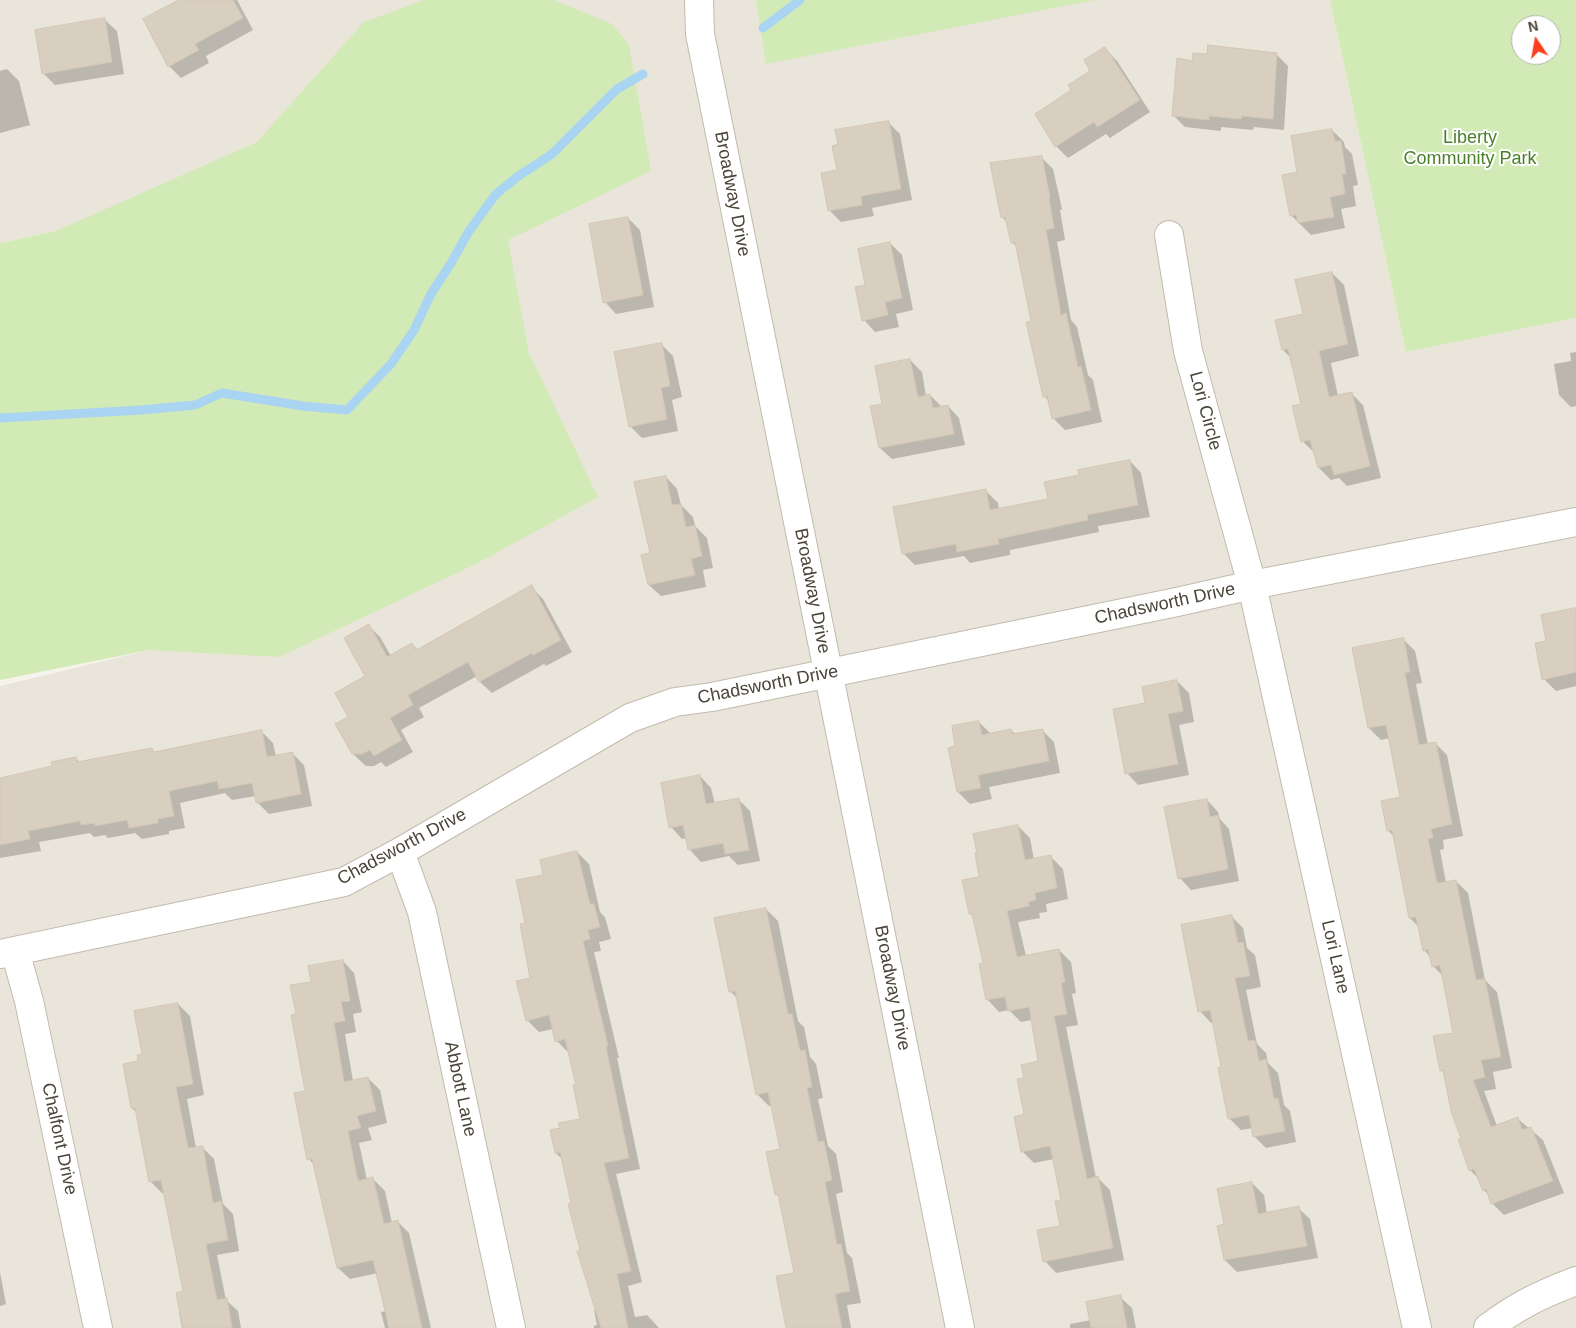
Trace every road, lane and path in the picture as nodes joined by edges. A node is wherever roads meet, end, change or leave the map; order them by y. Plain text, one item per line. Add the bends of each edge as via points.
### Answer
1 (699, 0) edge
2 (1169, 235) dead end
3 (1576, 522) edge
4 (1252, 586) junction
5 (829, 673) junction
6 (400, 852) junction
7 (7, 952) edge
8 (1576, 1281) edge
9 (98, 1328) edge
10 (512, 1328) edge
11 (960, 1328) edge
12 (1418, 1328) edge
13 (1488, 1328) edge

1 - 5 street, Broadway Drive via 700,34
2 - 4 street, Lori Circle via 1188,351
3 - 4 street, Chadsworth Drive
4 - 5 street, Chadsworth Drive
4 - 12 street, Lori Lane
5 - 6 street, Chadsworth Drive via 675,702 630,718
5 - 11 street, Broadway Drive
6 - 7 street, Chadsworth Drive via 344,882
6 - 10 street, Abbott Lane via 422,912
7 - 9 street, Chalfont Drive via 29,1001
8 - 13 street via 1512,1310

